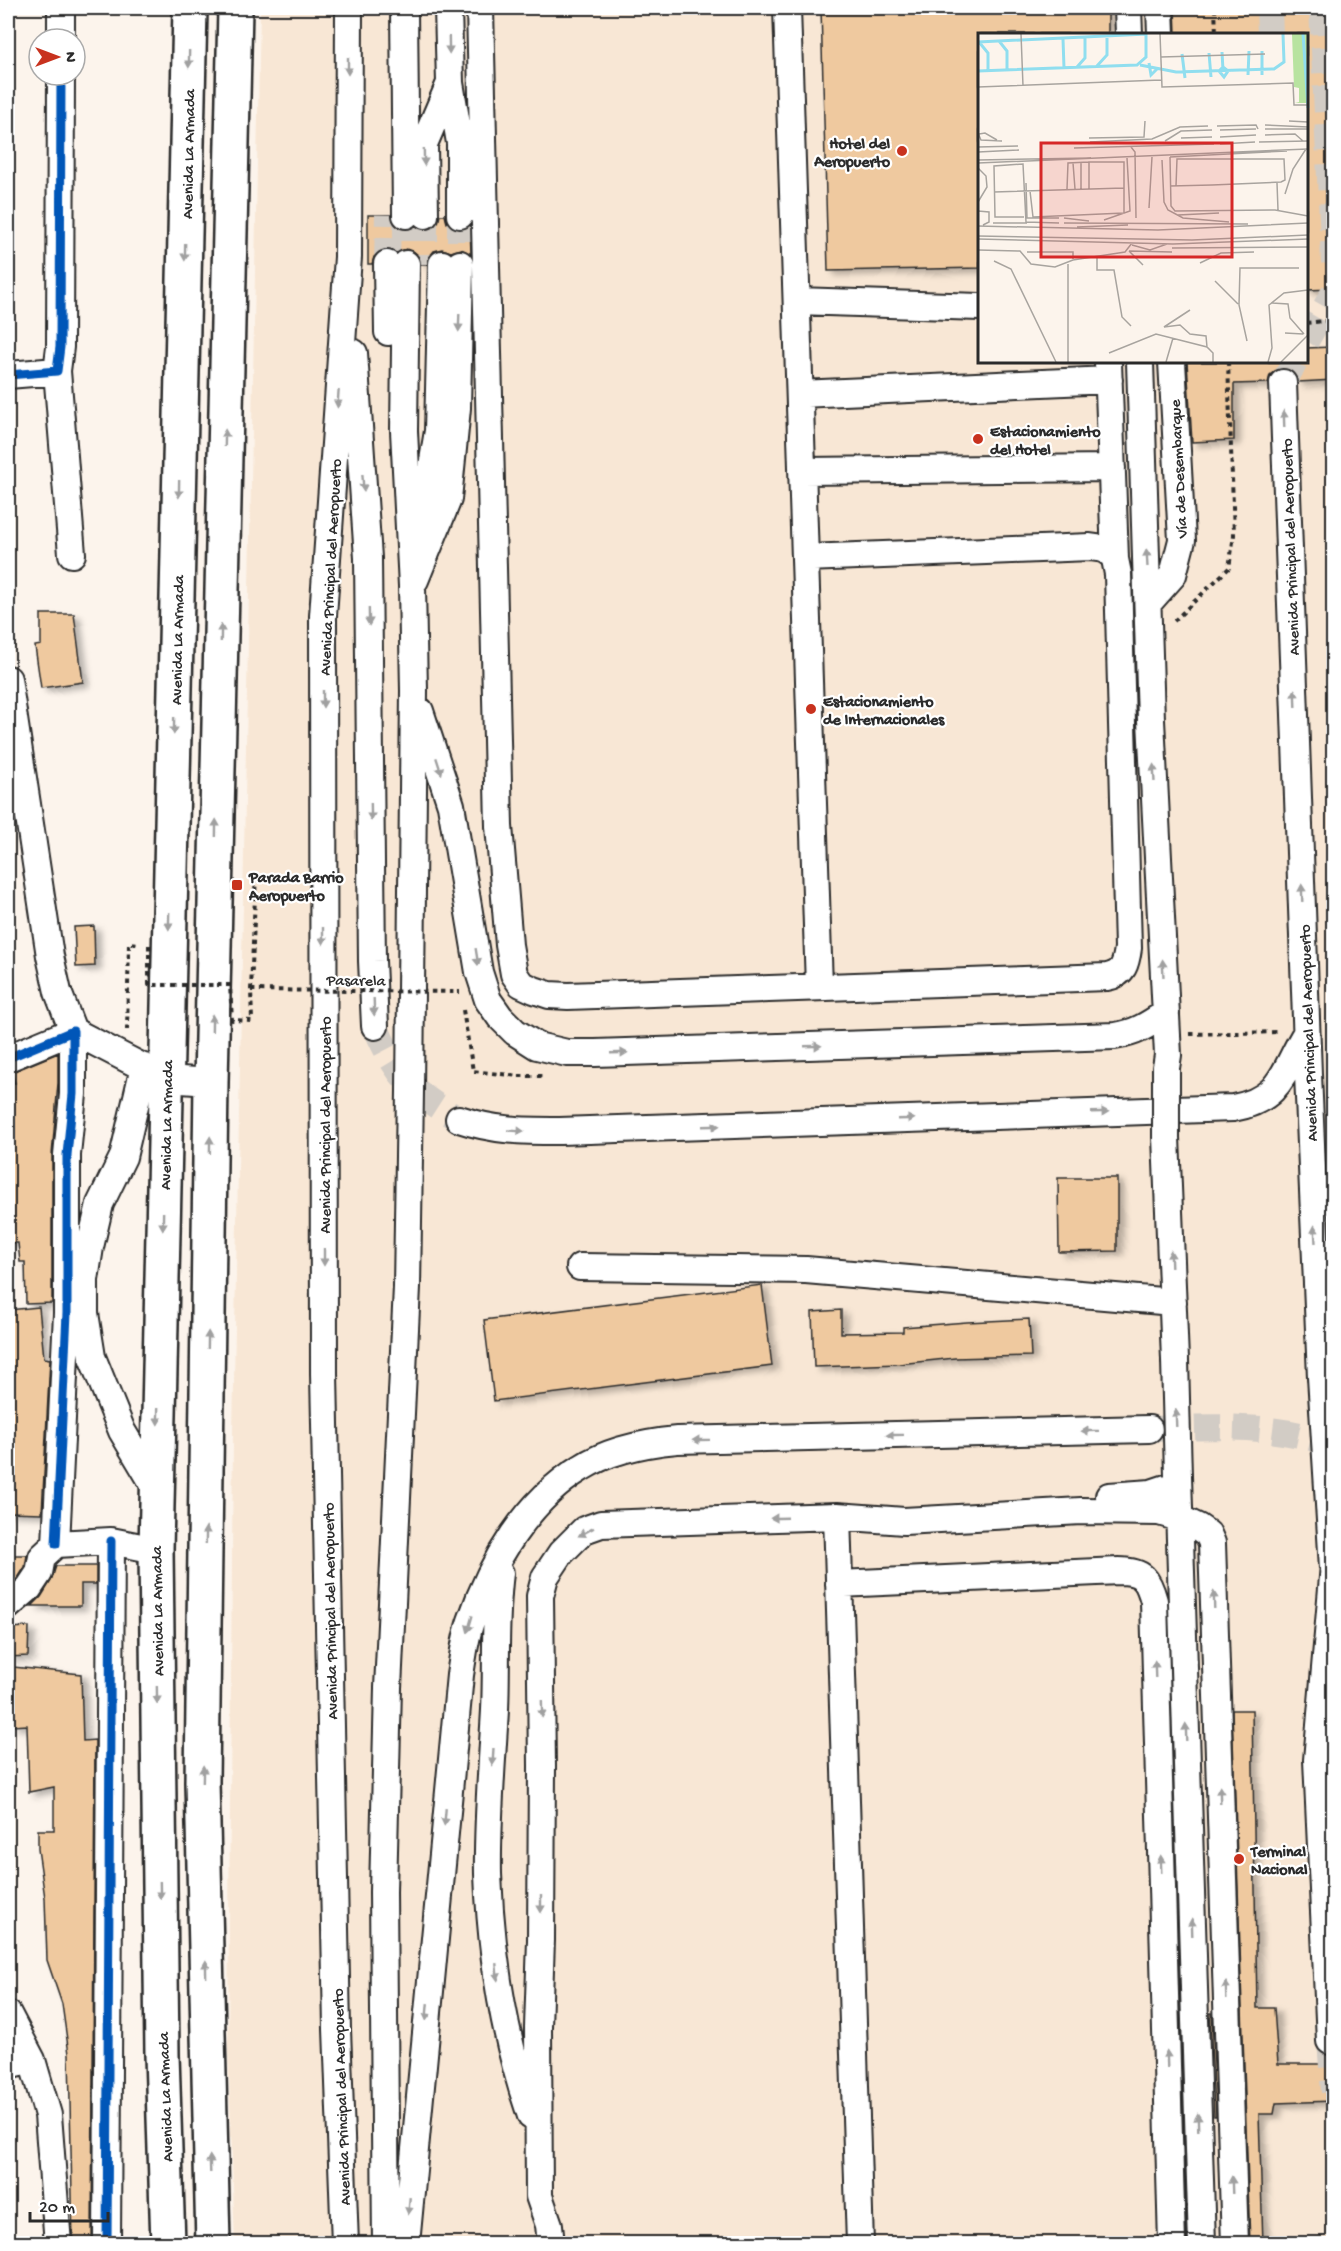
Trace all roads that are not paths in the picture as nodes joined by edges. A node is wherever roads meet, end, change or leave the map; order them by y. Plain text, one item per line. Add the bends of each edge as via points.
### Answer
1 (61, 8) edge
2 (190, 8) edge
3 (235, 8) edge
4 (349, 8) edge
5 (404, 8) edge
6 (448, 8) edge
7 (480, 8) edge
8 (787, 8) edge
9 (1128, 8) edge
10 (1160, 8) edge
11 (61, 27) edge
12 (1129, 33) edge
13 (1161, 33) edge
14 (60, 87) edge
15 (348, 257) junction
16 (424, 264) junction
17 (797, 301) junction
18 (978, 307) edge
19 (1140, 363) edge
20 (1172, 363) edge
21 (57, 371) junction
22 (1109, 371) edge
23 (8, 375) edge
24 (1283, 382) tunnel mouth
25 (800, 394) junction
26 (1112, 468) junction
27 (802, 471) junction
28 (72, 554) dead end
29 (806, 558) junction
30 (1115, 559) junction
31 (412, 586) junction
32 (1149, 603) junction
33 (8, 679) edge
34 (414, 691) junction
35 (819, 987) junction
36 (1166, 1013) junction
37 (375, 1026) tunnel mouth
38 (73, 1031) junction
39 (1307, 1031) junction
40 (8, 1058) edge
41 (145, 1068) junction
42 (211, 1082) junction
43 (459, 1119) tunnel mouth
44 (580, 1267) dead end
45 (1173, 1302) junction
46 (1149, 1429) tunnel mouth
47 (1178, 1480) junction
48 (156, 1488) junction
49 (837, 1516) junction
50 (1179, 1518) junction
51 (111, 1542) junction
52 (56, 1544) junction
53 (156, 1550) junction
54 (502, 1552) junction
55 (1333, 1568) edge
56 (839, 1584) junction
57 (8, 1606) edge
58 (8, 2014) edge
59 (1330, 2042) dead end
60 (32, 2060) junction
61 (8, 2066) edge
62 (538, 2138) junction
63 (58, 2244) edge
64 (107, 2244) edge
65 (168, 2244) edge
66 (213, 2244) edge
67 (345, 2244) edge
68 (386, 2244) edge
69 (406, 2244) edge
70 (550, 2244) edge
71 (860, 2244) edge
72 (1172, 2244) edge
73 (1202, 2244) edge
74 (1235, 2244) edge

1 - 11 street
2 -> 41 main road, Avenida La Armada
42 -> 3 main road
4 -> 15 street, Avenida Principal del Aeropuerto
6 -> 5 street via 450,83 424,215 404,56
7 - 35 street via 499,826 514,974 521,984 549,995
8 - 17 street
9 - 12 street
10 - 13 street
14 - 21 street
15 -> 37 street via 368,558
15 -> 67 street, Avenida Principal del Aeropuerto via 323,616 324,1385 336,2005
16 - 31 street via 424,429
16 - 31 street via 388,364
16 -> 31 street via 457,408 448,499
17 - 18 street
17 - 25 street
32 -> 19 street
20 - 32 street, Vía de Desembarque via 1182,540 1173,575
21 - 23 street
21 - 28 street
22 - 25 street
22 - 26 street
39 -> 24 street, Avenida Principal del Aeropuerto
25 - 27 street
26 - 27 street
26 - 30 street
27 - 29 street
29 - 30 street via 1090,547 1104,549
29 - 35 street
30 - 35 street via 1128,948 1121,971 1107,977
31 - 34 street
36 -> 32 street
33 - 38 street via 50,956
34 -> 36 street via 451,805 479,972 488,1000 515,1032 537,1046 567,1053 595,1053 1114,1036 1132,1034
34 - 68 street via 407,1287 388,1688 383,1892
45 -> 36 street, bridge via 1166,1137
38 - 40 street
38 - 41 street
38 - 52 street via 73,1094 67,1155 67,1313
43 -> 39 street via 486,1128 560,1131 1233,1108 1251,1105 1277,1086
55 -> 39 street, Avenida Principal del Aeropuerto, bridge
41 - 42 street
41 -> 48 main road, Avenida La Armada
41 - 48 street via 123,1157 100,1204 85,1280 85,1313 92,1357 122,1431
66 -> 42 main road via 202,1782
44 - 45 street via 806,1270
47 -> 45 street, bridge
46 -> 54 street via 646,1443 583,1467 550,1490
47 - 49 street via 1160,1491 1142,1494 982,1499
47 - 50 street
48 - 53 main road, Avenida La Armada
49 - 50 street via 904,1521 1081,1511 1159,1512
49 - 56 street
49 -> 62 street via 602,1524 584,1530 572,1540 545,1577 540,1596
73 -> 50 street
74 -> 50 street via 1212,1543 1208,1534
51 - 52 street
51 - 53 street
51 - 64 street
52 - 57 street via 42,1557 39,1573 29,1588
53 -> 65 main road, Avenida La Armada
54 -> 62 street via 495,1612 488,1874 498,1989 512,2058
54 -> 69 street via 470,1623 460,1675
55 - 59 street, Avenida Principal del Aeropuerto via 1317,1760
56 - 71 street
72 -> 56 street via 1154,1601 1147,1581 1131,1571
58 - 60 street
60 - 61 street
60 - 63 street via 48,2115
62 - 70 street via 539,2196 549,2225

